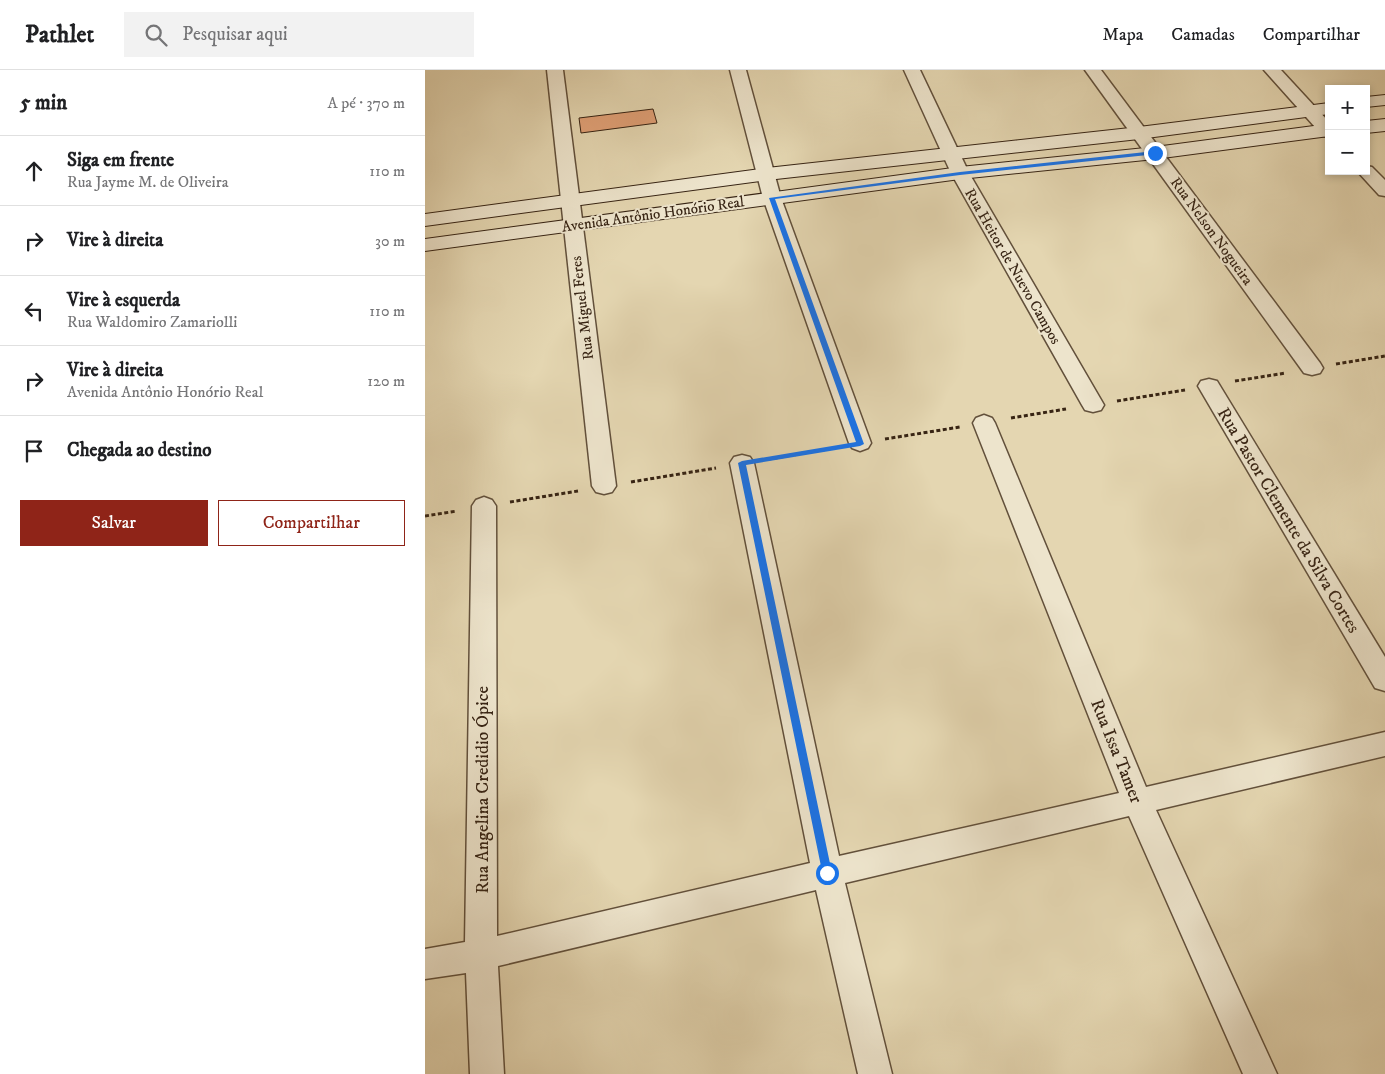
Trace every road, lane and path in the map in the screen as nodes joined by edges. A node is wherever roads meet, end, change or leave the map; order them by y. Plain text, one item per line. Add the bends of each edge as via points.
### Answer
1 (555, 70) edge
2 (738, 70) edge
3 (912, 70) edge
4 (1093, 70) edge
5 (1272, 70) edge
6 (1385, 100) edge
7 (1370, 102) edge
8 (1325, 108) edge
9 (1309, 110) junction
10 (1385, 125) edge
11 (1370, 127) edge
12 (1327, 130) edge
13 (1325, 131) edge
14 (1139, 133) junction
15 (950, 153) junction
16 (1155, 153) junction
17 (767, 174) junction
18 (960, 174) junction
19 (1370, 175) edge
20 (1385, 191) edge
21 (772, 198) junction
22 (570, 201) junction
23 (425, 220) edge
24 (572, 225) junction
25 (425, 245) edge
26 (1385, 356) edge
27 (1312, 368) junction
28 (1209, 386) junction
29 (1093, 405) junction
30 (984, 423) junction
31 (860, 444) junction
32 (742, 463) junction
33 (603, 486) junction
34 (484, 506) junction
35 (425, 516) edge
36 (1385, 680) edge
37 (1385, 744) edge
38 (1137, 800) junction
39 (827, 873) junction
40 (481, 955) junction
41 (425, 964) edge
42 (487, 1074) edge
43 (875, 1074) edge
44 (1260, 1074) edge

1 - 22 street, Rua Miguel Feres
2 - 17 street
3 - 15 street, Rua Heitor de Nuevo Campos
4 - 14 street, Rua Nelson Nogueira
5 - 9 street
6 - 7 street
8 - 9 street, Avenida Antônio Honório Real
9 - 12 street
9 - 14 street, Avenida Antônio Honório Real
10 - 11 street
13 - 16 street, Avenida Antônio Honório Real
14 - 15 street, Avenida Antônio Honório Real
14 - 16 street, Rua Nelson Nogueira
15 - 17 street, Avenida Antônio Honório Real
15 - 18 street, Rua Heitor de Nuevo Campos
16 - 18 street, Avenida Antônio Honório Real
16 - 27 street, Rua Nelson Nogueira
17 - 21 street
17 - 22 street, Avenida Antônio Honório Real
18 - 21 street, Avenida Antônio Honório Real
18 - 29 street, Rua Heitor de Nuevo Campos
19 - 20 street
21 - 24 street, Avenida Antônio Honório Real
21 - 31 street
22 - 23 street, Avenida Antônio Honório Real
22 - 24 street, Rua Miguel Feres
24 - 25 street, Avenida Antônio Honório Real
24 - 33 street, Rua Miguel Feres
26 - 27 path
27 - 28 path
28 - 29 path
28 - 36 street, Rua Pastor Clemente da Silva Cortes
29 - 30 path
30 - 31 path
30 - 38 street, Rua Issa Tamer
31 - 32 path
32 - 33 path
32 - 39 street
33 - 34 path
34 - 35 path
34 - 40 street, Rua Angelina Credidio Ópice
37 - 38 street
38 - 39 street
38 - 44 street, Rua Issa Tamer
39 - 40 street
39 - 43 street
40 - 41 street
40 - 42 street, Rua Angelina Credidio Ópice

